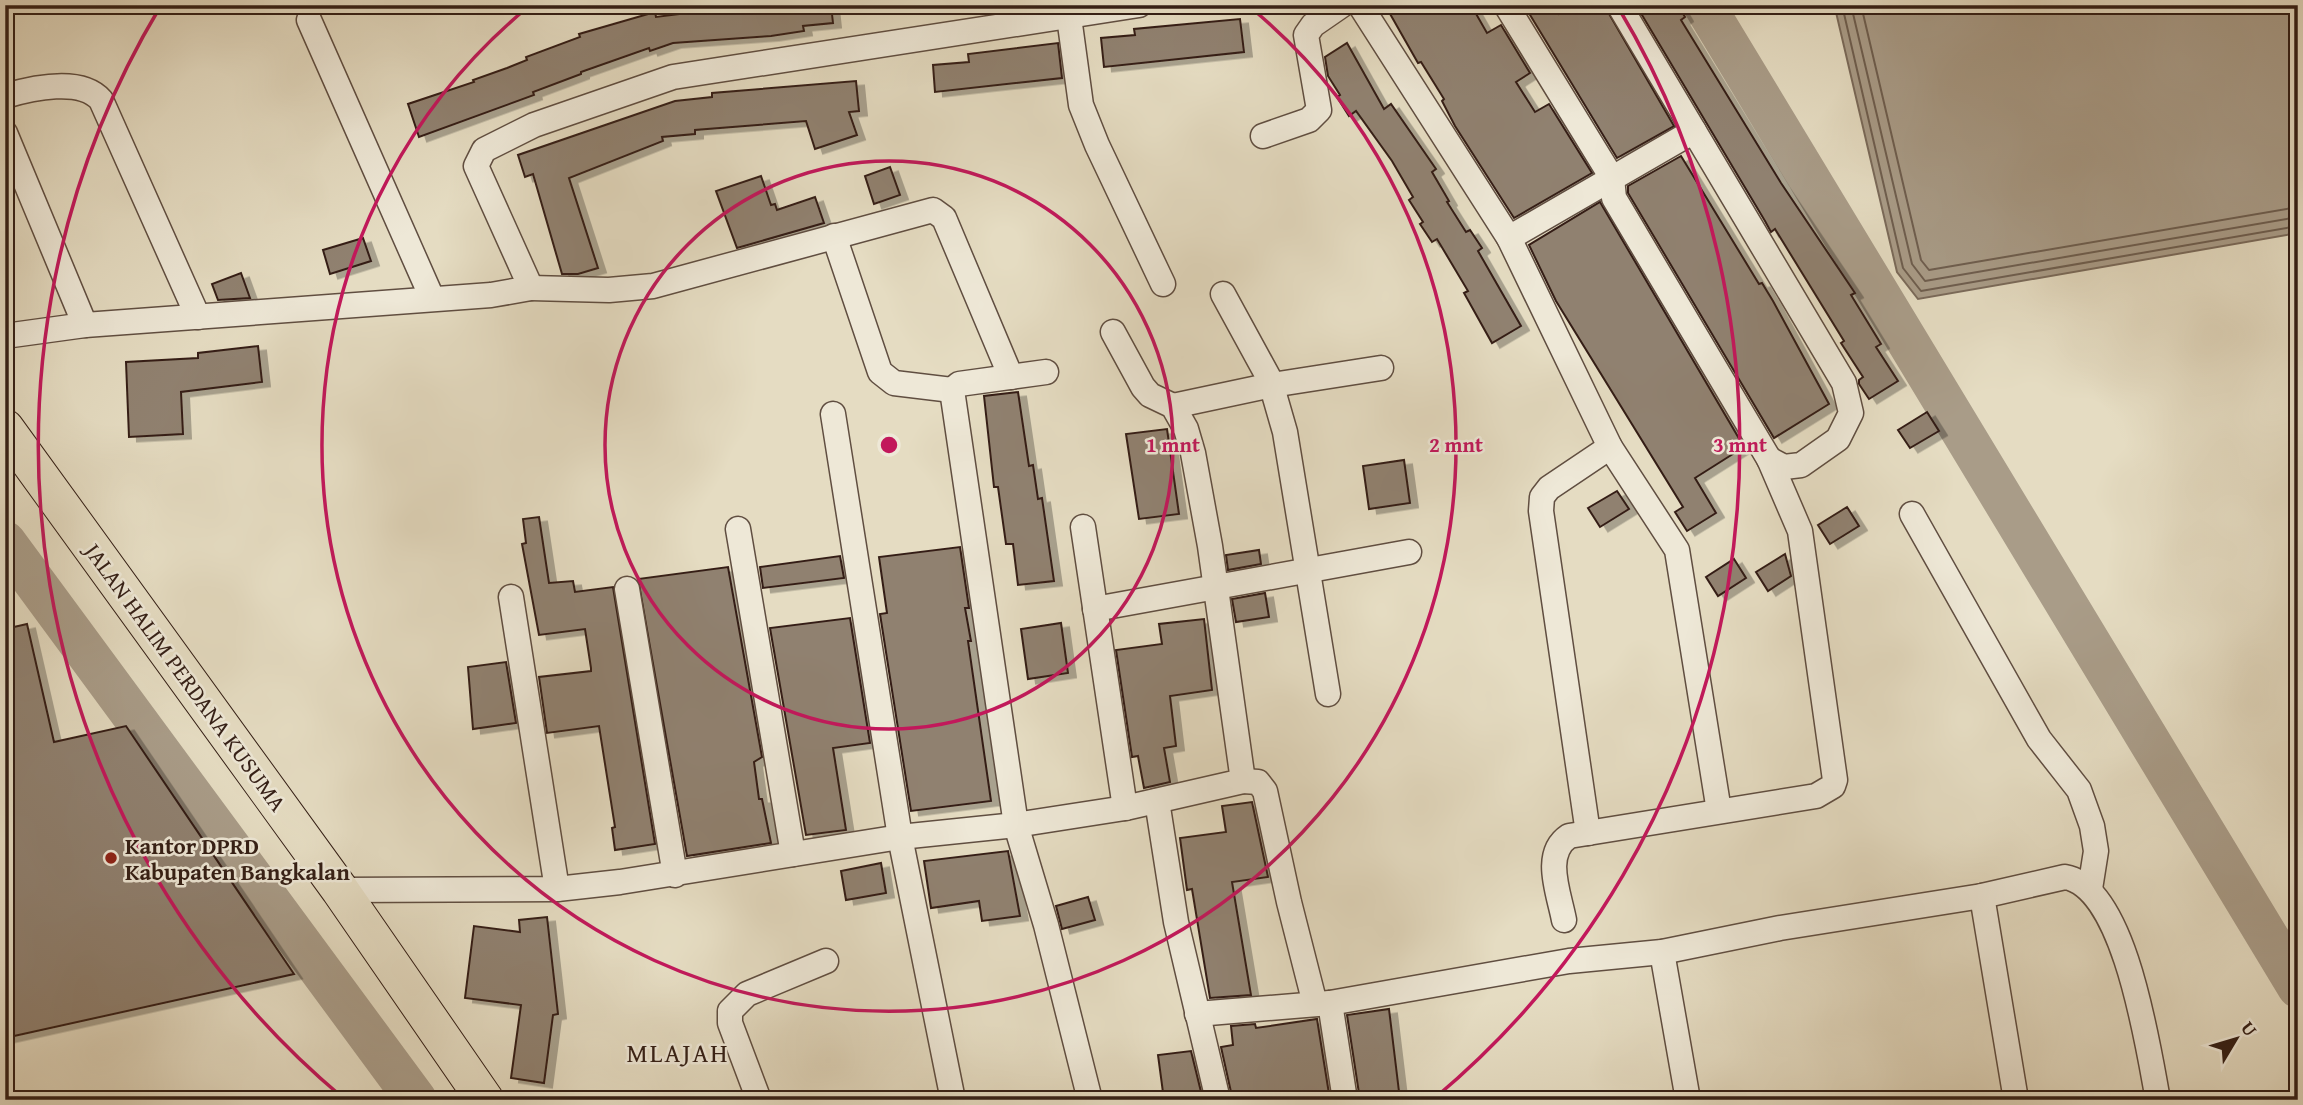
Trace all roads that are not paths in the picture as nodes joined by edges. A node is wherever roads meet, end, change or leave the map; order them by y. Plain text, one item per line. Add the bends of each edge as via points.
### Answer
1 (1139, 5) edge
2 (1342, 5) edge
3 (1360, 5) edge
4 (1506, 5) edge
5 (1619, 5) edge
6 (1069, 17) junction
7 (309, 20) dead end
8 (5, 96) edge
9 (1694, 131) junction
10 (5, 133) edge
11 (1263, 136) dead end
12 (1612, 178) junction
13 (834, 236) junction
14 (1509, 238) junction
15 (1163, 284) dead end
16 (531, 288) junction
17 (1223, 294) dead end
18 (432, 299) junction
19 (198, 317) junction
20 (85, 325) junction
21 (1113, 332) dead end
22 (5, 336) edge
23 (1381, 369) dead end
24 (1046, 372) dead end
25 (1011, 377) junction
26 (1272, 385) junction
27 (952, 390) junction
28 (1173, 406) junction
29 (833, 414) dead end
30 (5, 428) edge
31 (1610, 446) junction
32 (1769, 459) junction
33 (1912, 513) dead end
34 (1083, 527) dead end
35 (738, 529) dead end
36 (1409, 552) dead end
37 (1307, 572) junction
38 (627, 589) dead end
39 (1217, 589) junction
40 (511, 597) dead end
41 (1095, 609) junction
42 (1328, 694) dead end
43 (1243, 780) junction
44 (1157, 801) junction
45 (1125, 807) junction
46 (1719, 811) junction
47 (1016, 825) junction
48 (1588, 833) junction
49 (900, 837) junction
50 (793, 854) junction
51 (675, 875) junction
52 (557, 889) junction
53 (2090, 889) junction
54 (340, 890) junction
55 (1982, 896) junction
56 (1564, 920) dead end
57 (1662, 952) junction
58 (826, 961) dead end
59 (1323, 1004) junction
60 (1198, 1014) junction
61 (1086, 1099) edge
62 (485, 1100) edge
63 (759, 1100) edge
64 (953, 1100) edge
65 (1217, 1100) edge
66 (1345, 1100) edge
67 (1688, 1100) edge
68 (2016, 1100) edge
69 (2158, 1100) edge

1 - 6 street
2 - 11 street via 1306,35 1319,110 1309,120
3 - 14 street
4 - 12 street
5 - 9 street
6 - 15 street via 1081,105
6 - 16 street via 673,77 534,125 484,150 477,159 476,172
7 - 18 street
8 - 19 street via 70,88 88,89 97,95 113,121
9 - 12 street
9 - 32 street via 1844,383 1849,400 1847,425 1820,454 1801,465 1784,467
10 - 20 street
12 - 14 street
12 - 32 street via 1611,191 1619,207
13 - 16 street via 653,286
13 - 25 street via 928,210 941,214
13 - 27 street via 880,372 894,383
14 - 31 street
16 - 18 street
17 - 26 street
18 - 19 street
19 - 20 street
20 - 22 street
21 - 28 street via 1143,387
23 - 26 street
24 - 25 street
25 - 27 street via 959,384
26 - 28 street
26 - 37 street via 1285,432
27 - 47 street
28 - 39 street via 1193,453
29 - 49 street
30 - 54 highway, JALAN HALIM PERDANA KUSUMA
31 - 46 street via 1677,550
31 - 48 street via 1549,488 1542,497 1541,511
32 - 46 street via 1800,531 1835,780 1816,796
33 - 53 street via 2039,738 2079,790 2096,851
34 - 41 street
35 - 50 street
36 - 37 street
37 - 39 street
37 - 42 street
38 - 51 street
39 - 41 street
39 - 43 street
40 - 52 street
41 - 45 street
43 - 44 street
43 - 59 street via 1258,782 1265,791 1289,902
44 - 45 street
44 - 60 street via 1176,922
45 - 47 street
46 - 48 street
47 - 49 street
47 - 61 street via 1046,925
48 - 56 street via 1569,836 1554,852
49 - 50 street
49 - 64 street
50 - 51 street
51 - 52 street
52 - 54 street
53 - 55 street via 2077,879 2064,877
53 - 69 street via 2117,932
54 - 62 highway, JALAN HALIM PERDANA KUSUMA
55 - 57 street
55 - 68 street
57 - 59 street via 1569,961
57 - 67 street
58 - 63 street via 747,994 730,1011 730,1023
59 - 60 street
59 - 66 street
60 - 65 street

